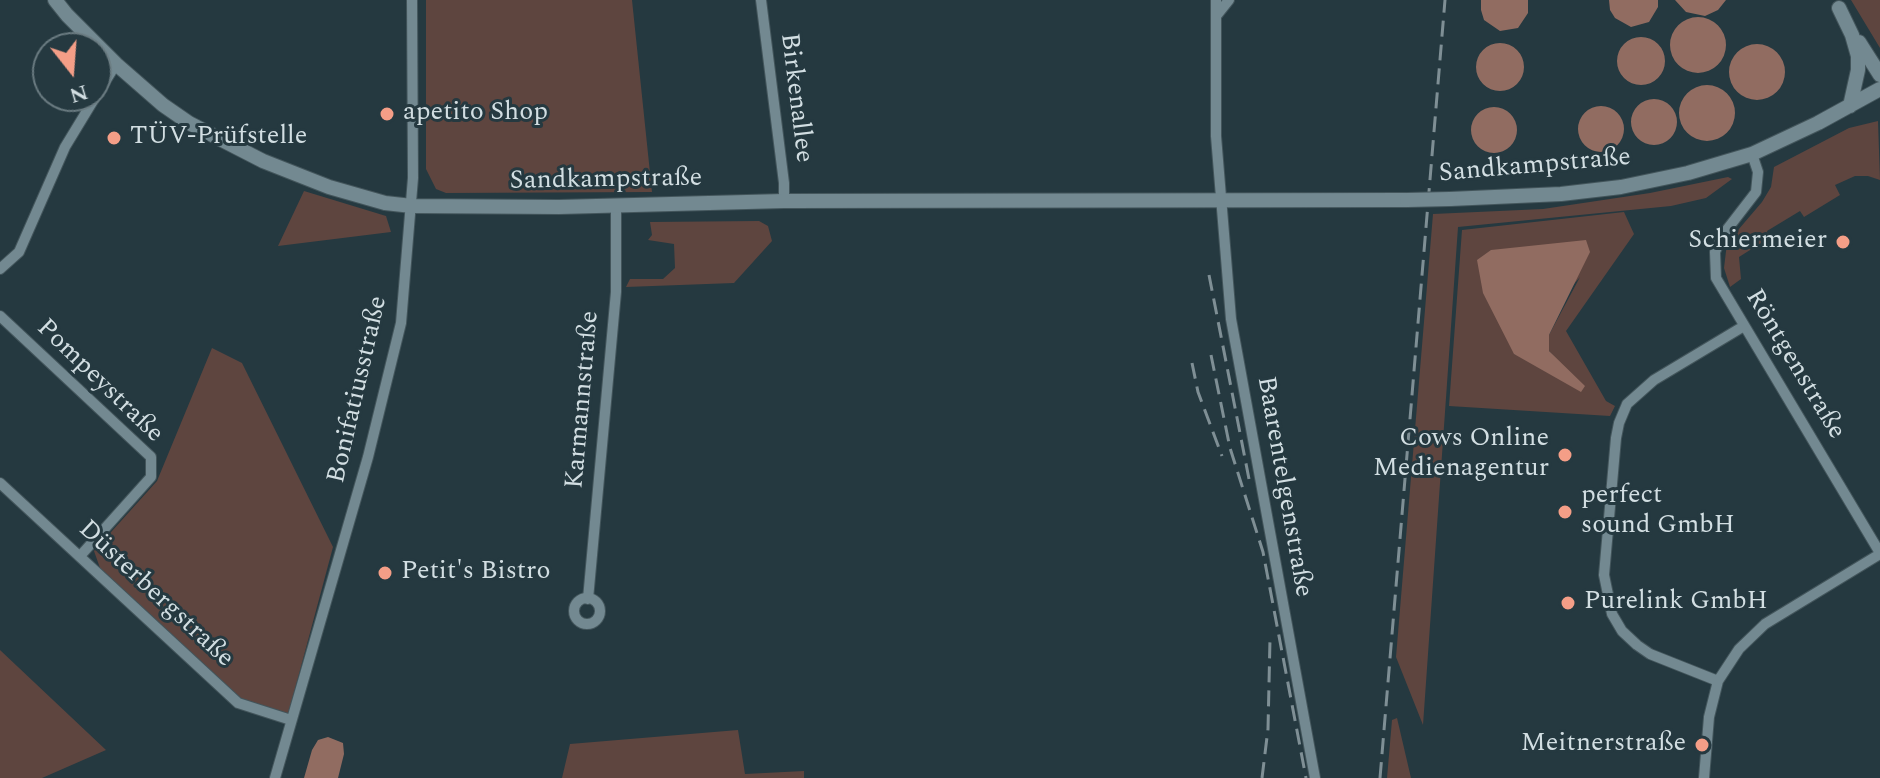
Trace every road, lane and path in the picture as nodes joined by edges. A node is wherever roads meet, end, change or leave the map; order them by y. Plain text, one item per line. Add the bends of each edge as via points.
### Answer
1 (55, 0) edge
2 (412, 0) edge
3 (761, 0) edge
4 (1216, 0) edge
5 (1229, 0) edge
6 (1836, 4) edge
7 (1217, 15) junction
8 (116, 64) junction
9 (112, 70) edge
10 (1879, 73) edge
11 (1880, 89) edge
12 (1850, 106) junction
13 (86, 112) edge
14 (1752, 154) junction
15 (784, 201) junction
16 (1222, 202) junction
17 (616, 205) junction
18 (412, 206) junction
19 (0, 269) edge
20 (0, 316) edge
21 (1744, 326) junction
22 (0, 483) edge
23 (1880, 554) edge
24 (81, 555) junction
25 (588, 599) dead end
26 (1718, 681) junction
27 (291, 720) junction
28 (275, 778) edge
29 (1315, 778) edge
30 (1704, 778) edge

1 - 8 street, Sandkampstraße
2 - 18 street, Bonifatiusstraße
3 - 15 street, Birkenallee
4 - 7 street
5 - 7 street
6 - 10 street
6 - 12 street via 1858,56
7 - 16 street via 1216,136
8 - 9 street
8 - 18 street, Sandkampstraße via 189,123 263,161 329,187
11 - 12 street, Sandkampstraße
12 - 14 street, Sandkampstraße
13 - 19 street via 65,147 19,252
14 - 16 street, Sandkampstraße, bridge via 1621,187 1533,196
14 - 21 street, Röntgenstraße via 1758,172 1756,192 1715,252 1716,278
15 - 16 street, Sandkampstraße
15 - 17 street, Sandkampstraße
16 - 29 street, Baarentelgenstraße via 1231,319
17 - 18 street, Sandkampstraße
17 - 25 street, Karmannstraße via 615,307
18 - 27 street, Bonifatiusstraße via 403,314 390,374
20 - 24 street, Pompeystraße via 151,457 151,477
21 - 23 street, Röntgenstraße
21 - 26 street via 1654,380 1627,404 1616,438 1604,575 1612,614 1637,645
22 - 24 street, Düsterbergstraße
23 - 26 street via 1765,624 1739,649
24 - 27 street, Düsterbergstraße via 238,703
26 - 30 street
27 - 28 street, Bonifatiusstraße

